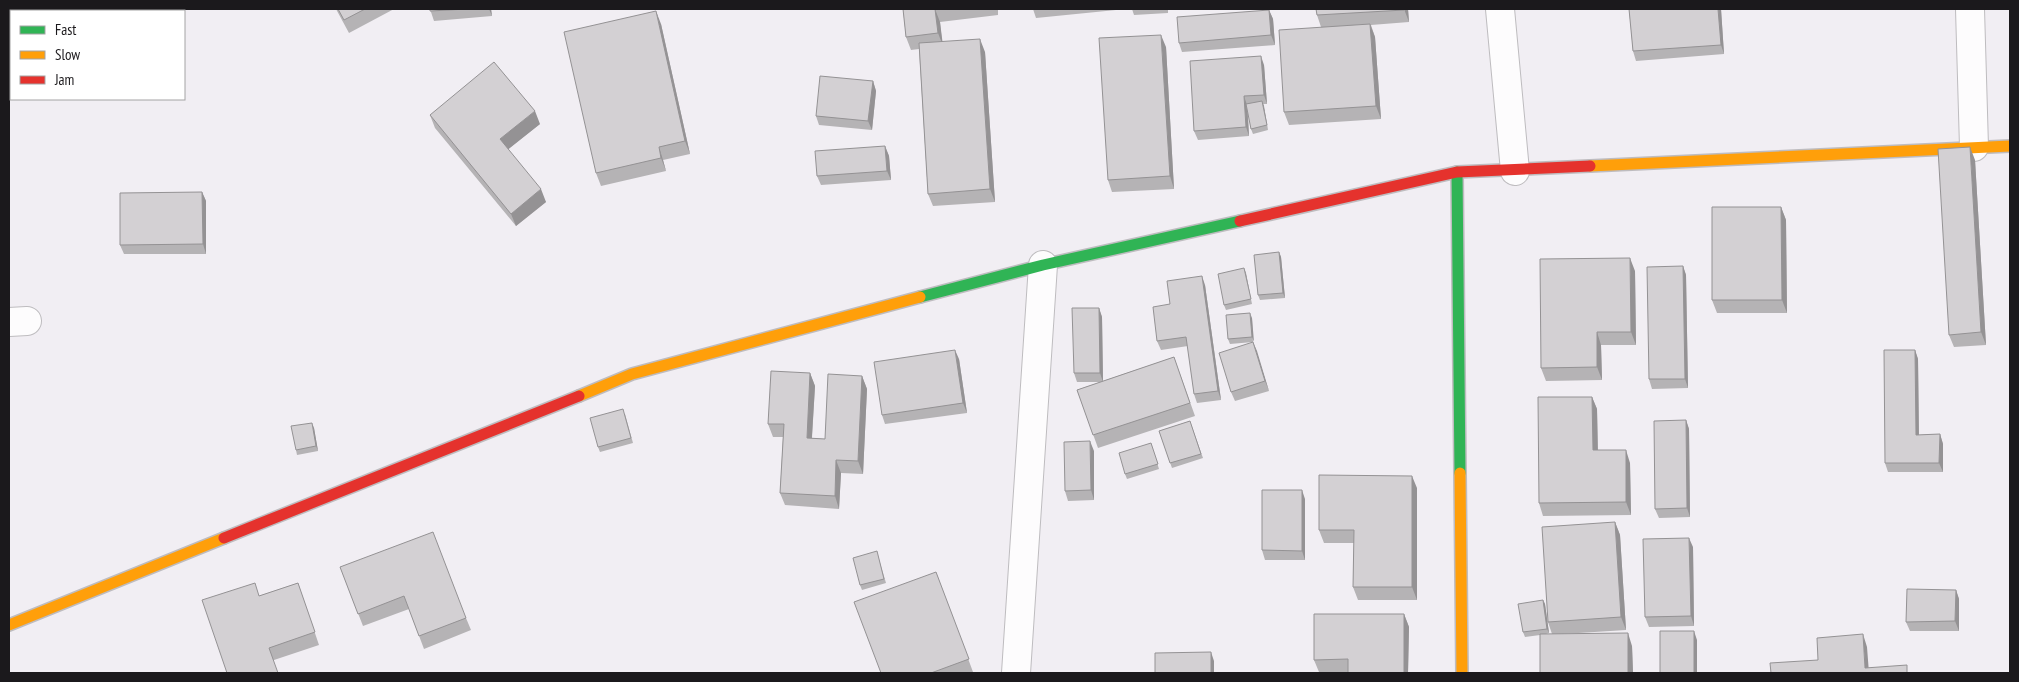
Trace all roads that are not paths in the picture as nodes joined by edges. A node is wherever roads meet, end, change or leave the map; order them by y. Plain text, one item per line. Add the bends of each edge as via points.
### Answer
1 (1500, 9) edge
2 (1970, 9) edge
3 (2010, 146) edge
4 (1974, 148) junction
5 (1515, 171) junction
6 (1457, 172) junction
7 (1042, 265) junction
8 (9, 625) edge
9 (1016, 673) edge
10 (1462, 673) edge

1 - 5 street
2 - 4 street
3 - 4 street
4 - 5 street
5 - 6 street
6 - 7 street
6 - 10 street
7 - 8 street via 632,374
7 - 9 street

